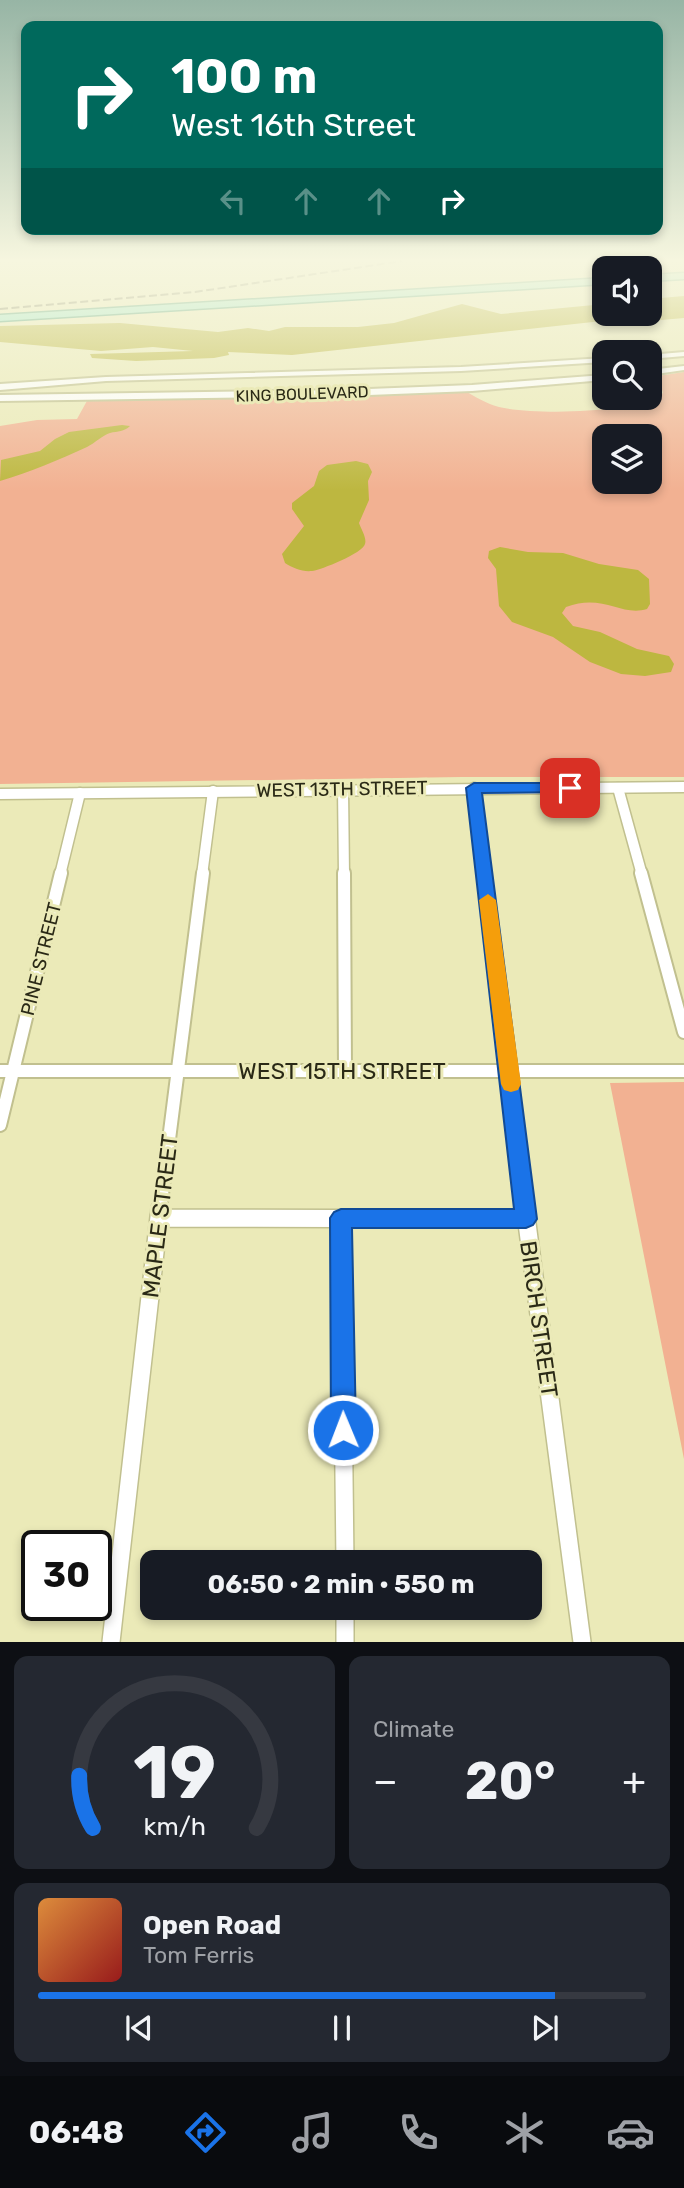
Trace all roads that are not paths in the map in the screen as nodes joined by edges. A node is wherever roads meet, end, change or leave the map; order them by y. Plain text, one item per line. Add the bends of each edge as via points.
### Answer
1 (684, 354) edge
2 (662, 356) edge
3 (592, 361) edge
4 (684, 368) edge
5 (662, 371) edge
6 (339, 373) junction
7 (592, 378) edge
8 (0, 387) edge
9 (343, 393) junction
10 (0, 398) edge
11 (684, 787) edge
12 (474, 788) junction
13 (618, 788) junction
14 (343, 789) junction
15 (212, 791) junction
16 (80, 793) junction
17 (0, 794) edge
18 (684, 1032) edge
19 (7, 1071) edge
20 (178, 1071) junction
21 (345, 1071) junction
22 (509, 1071) junction
23 (684, 1071) edge
24 (0, 1125) edge
25 (159, 1218) junction
26 (341, 1218) junction
27 (526, 1219) junction
28 (345, 1550) edge
29 (345, 1620) edge
30 (111, 1642) edge
31 (345, 1642) edge
32 (582, 1642) edge

1 - 2 street
3 - 6 street, KING BOULEVARD
4 - 5 street
6 - 8 street, KING BOULEVARD via 106,379
6 - 9 street
7 - 9 street, KING BOULEVARD
9 - 10 street, KING BOULEVARD
11 - 13 main road, WEST 13TH STREET
12 - 13 main road, WEST 13TH STREET
12 - 14 main road, WEST 13TH STREET
12 - 22 street, BIRCH STREET
13 - 18 street
14 - 15 main road, WEST 13TH STREET
14 - 21 street
15 - 16 main road, WEST 13TH STREET
15 - 20 street, MAPLE STREET
16 - 17 main road, WEST 13TH STREET
16 - 19 street, PINE STREET
19 - 20 street, WEST 15TH STREET
19 - 24 street, PINE STREET
20 - 21 street, WEST 15TH STREET
20 - 25 street, MAPLE STREET
21 - 22 street, WEST 15TH STREET
22 - 23 street, WEST 15TH STREET
22 - 27 street, BIRCH STREET
25 - 26 street
25 - 30 street, MAPLE STREET
26 - 27 street
26 - 28 street
27 - 32 street, BIRCH STREET
29 - 31 street

